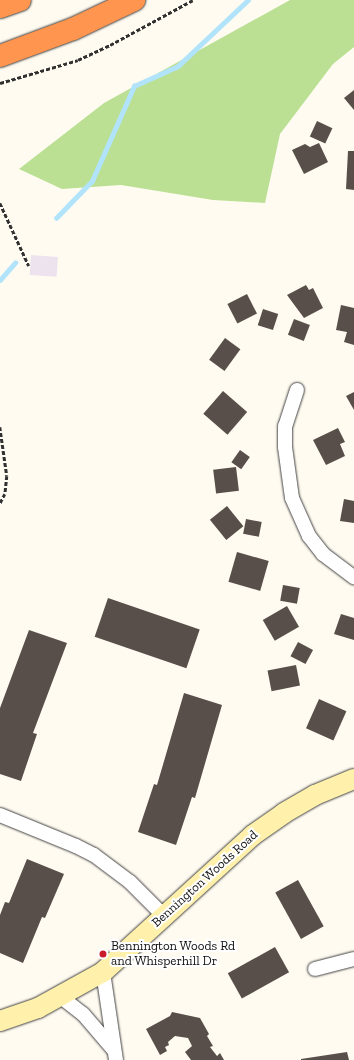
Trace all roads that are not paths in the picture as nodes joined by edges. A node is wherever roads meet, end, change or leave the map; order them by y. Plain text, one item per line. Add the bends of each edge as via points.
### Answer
1 (20, 0) edge
2 (134, 0) edge
3 (0, 7) edge
4 (0, 56) edge
5 (297, 390) dead end
6 (354, 577) edge
7 (354, 780) edge
8 (0, 815) edge
9 (164, 916) junction
10 (354, 959) edge
11 (315, 969) dead end
12 (103, 972) junction
13 (61, 997) junction
14 (0, 1021) edge
15 (114, 1055) edge

1 - 3 highway
2 - 4 highway via 73,29
5 - 6 street via 285,426 285,447 292,498 309,536 323,554
7 - 9 street, Bennington Woods Road via 315,795 253,835
8 - 9 street via 94,856 130,882
9 - 12 street, Bennington Woods Road
10 - 11 street
12 - 13 street, Bennington Woods Road
12 - 15 street
13 - 14 street, Bennington Woods Road
13 - 15 street via 83,1014

